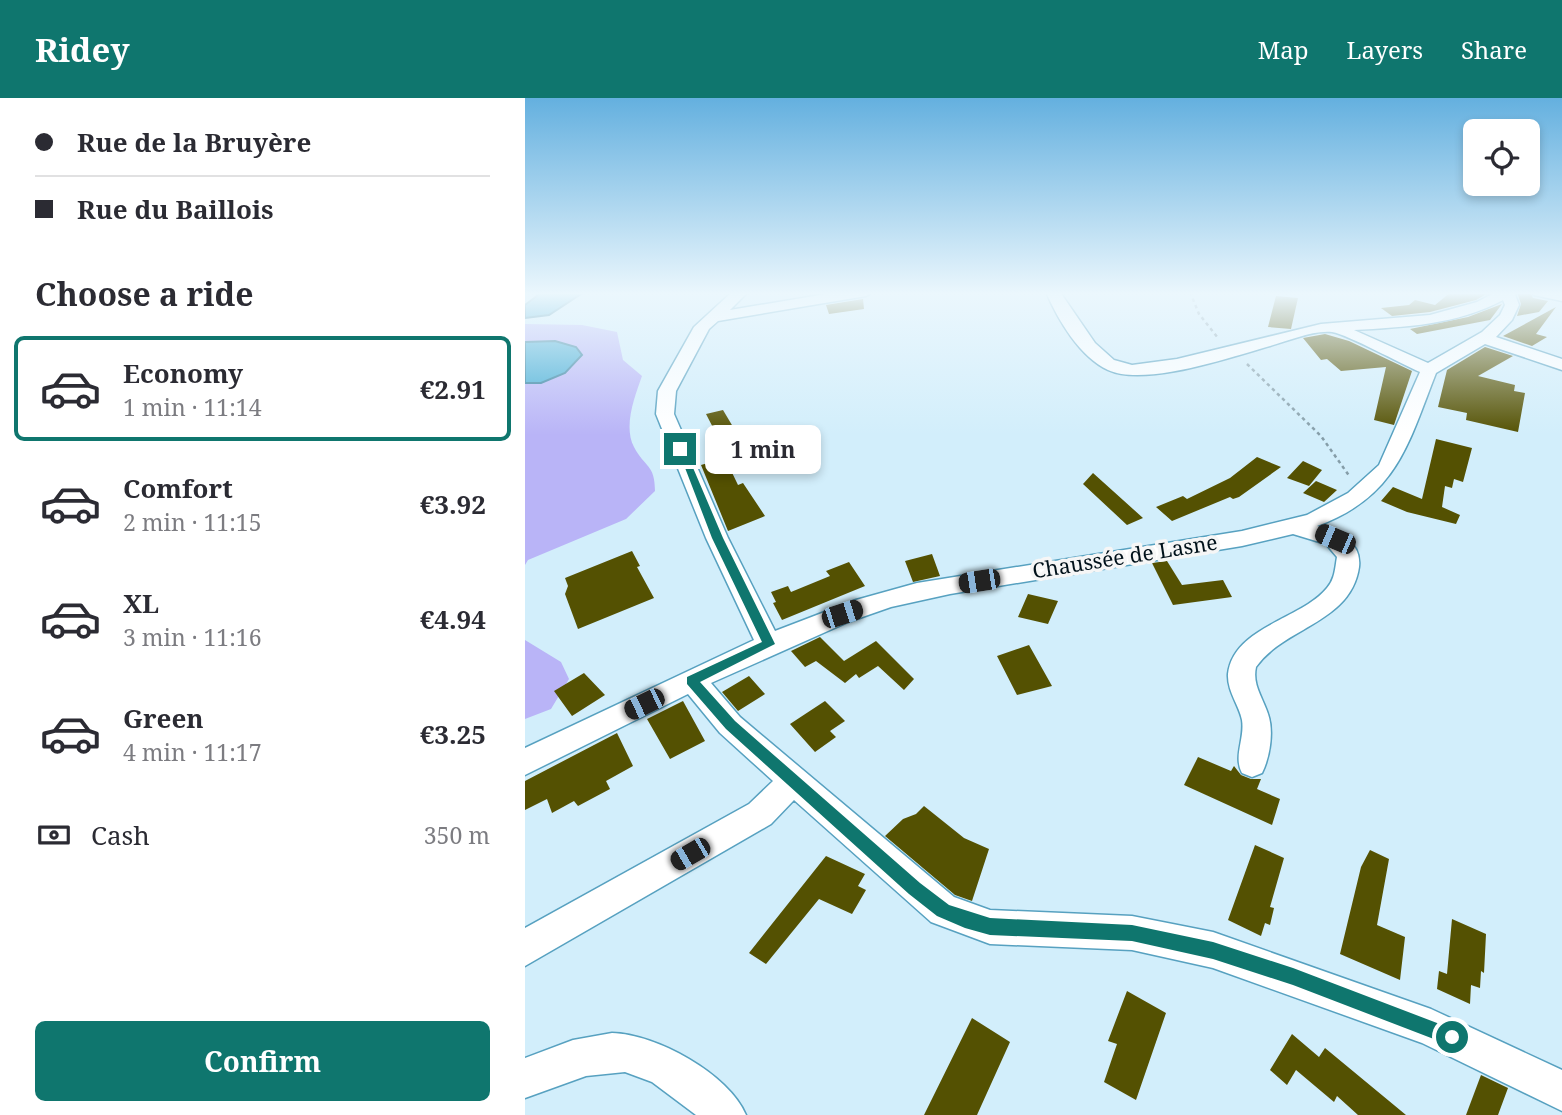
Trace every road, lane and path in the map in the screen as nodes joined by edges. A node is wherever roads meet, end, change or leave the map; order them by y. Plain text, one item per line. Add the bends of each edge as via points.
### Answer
1 (698, 339) edge
2 (1085, 339) edge
3 (1221, 339) edge
4 (1277, 339) edge
5 (1360, 339) edge
6 (1481, 339) edge
7 (1488, 339) edge
8 (1232, 352) junction
9 (1562, 365) edge
10 (1429, 370) junction
11 (1363, 492) junction
12 (1292, 526) junction
13 (769, 644) junction
14 (692, 680) junction
15 (525, 762) edge
16 (1252, 764) dead end
17 (793, 781) junction
18 (525, 948) edge
19 (525, 1078) edge
20 (1562, 1091) edge
21 (726, 1115) edge

1 - 13 street via 667,391 665,414 717,538
2 - 8 street via 1116,368 1142,369
3 - 8 path
4 - 8 street
5 - 10 street
6 - 10 street
7 - 9 street
8 - 11 path via 1321,436
10 - 11 street, Chaussée de Lasne via 1395,461
11 - 12 street, Chaussée de Lasne via 1330,513
12 - 13 street, Chaussée de Lasne via 915,593 816,622
12 - 16 street via 1335,539 1349,556 1349,569 1341,586 1322,606 1255,650 1245,662 1242,680 1257,729
13 - 14 street, Chaussée de Lasne
14 - 15 street, Chaussée de Lasne
14 - 17 street via 730,725
17 - 18 street via 760,814
17 - 20 street via 914,888 965,920 990,926 1132,933 1213,950 1431,1028
19 - 21 street via 561,1062 626,1053 671,1070

